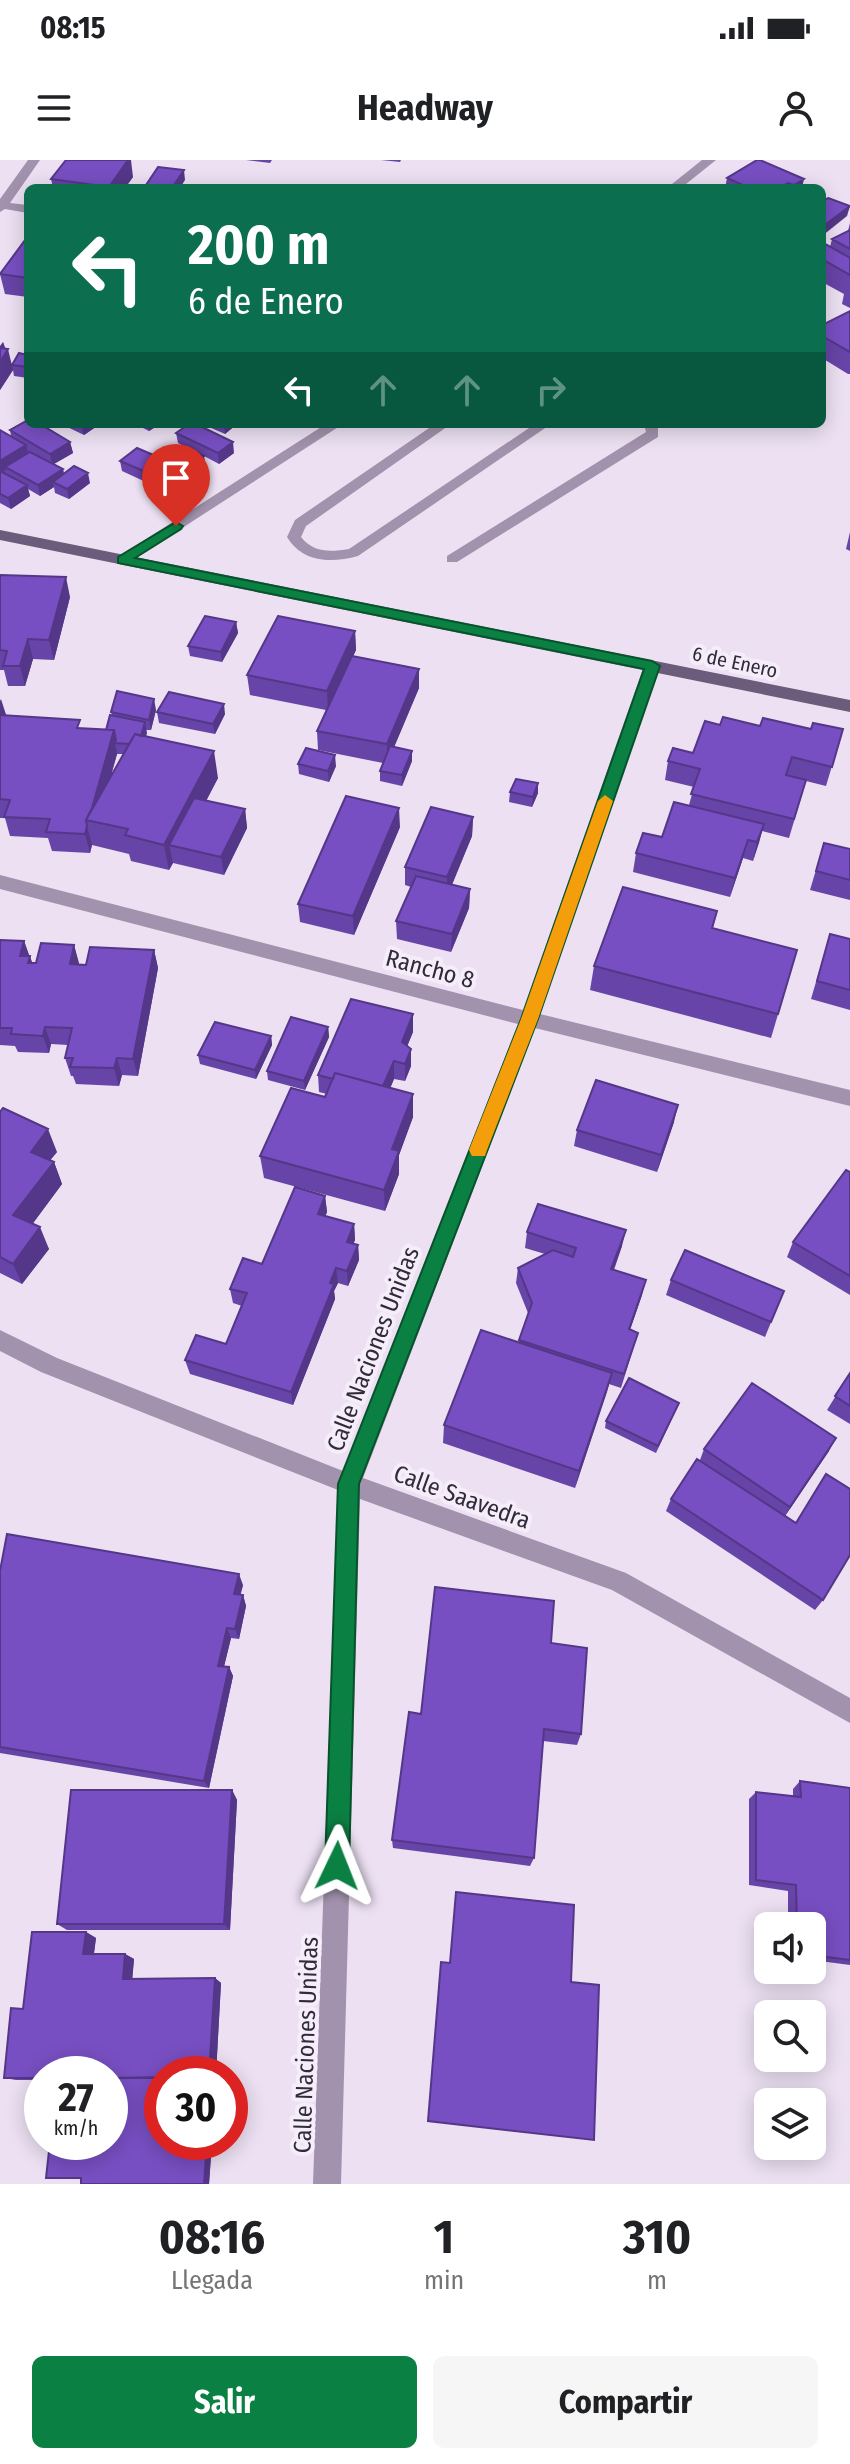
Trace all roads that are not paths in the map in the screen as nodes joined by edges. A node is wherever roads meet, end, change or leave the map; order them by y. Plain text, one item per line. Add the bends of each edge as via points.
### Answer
1 (34, 160) edge
2 (710, 160) edge
3 (678, 184) edge
4 (1, 206) edge
5 (24, 209) edge
6 (330, 428) edge
7 (438, 428) edge
8 (538, 428) edge
9 (652, 428) edge
10 (0, 535) edge
11 (452, 559) dead end
12 (123, 560) junction
13 (652, 666) junction
14 (850, 706) edge
15 (0, 882) edge
16 (529, 1019) junction
17 (850, 1098) edge
18 (0, 1340) edge
19 (349, 1484) junction
20 (850, 1711) edge
21 (327, 2184) edge

1 - 4 street
2 - 3 street
4 - 5 street
6 - 12 street
7 - 8 street via 300,523 294,537 298,546 335,557 353,553
9 - 11 street via 653,434
10 - 12 main road, 6 de Enero
12 - 13 main road, 6 de Enero
13 - 14 main road, 6 de Enero
13 - 16 street, Calle Naciones Unidas
15 - 16 street, Rancho 8
16 - 17 street, Rancho 8
16 - 19 street, Calle Naciones Unidas
18 - 19 street, Calle Saavedra via 49,1365
19 - 20 street, Calle Saavedra via 618,1581
19 - 21 street, Calle Naciones Unidas

